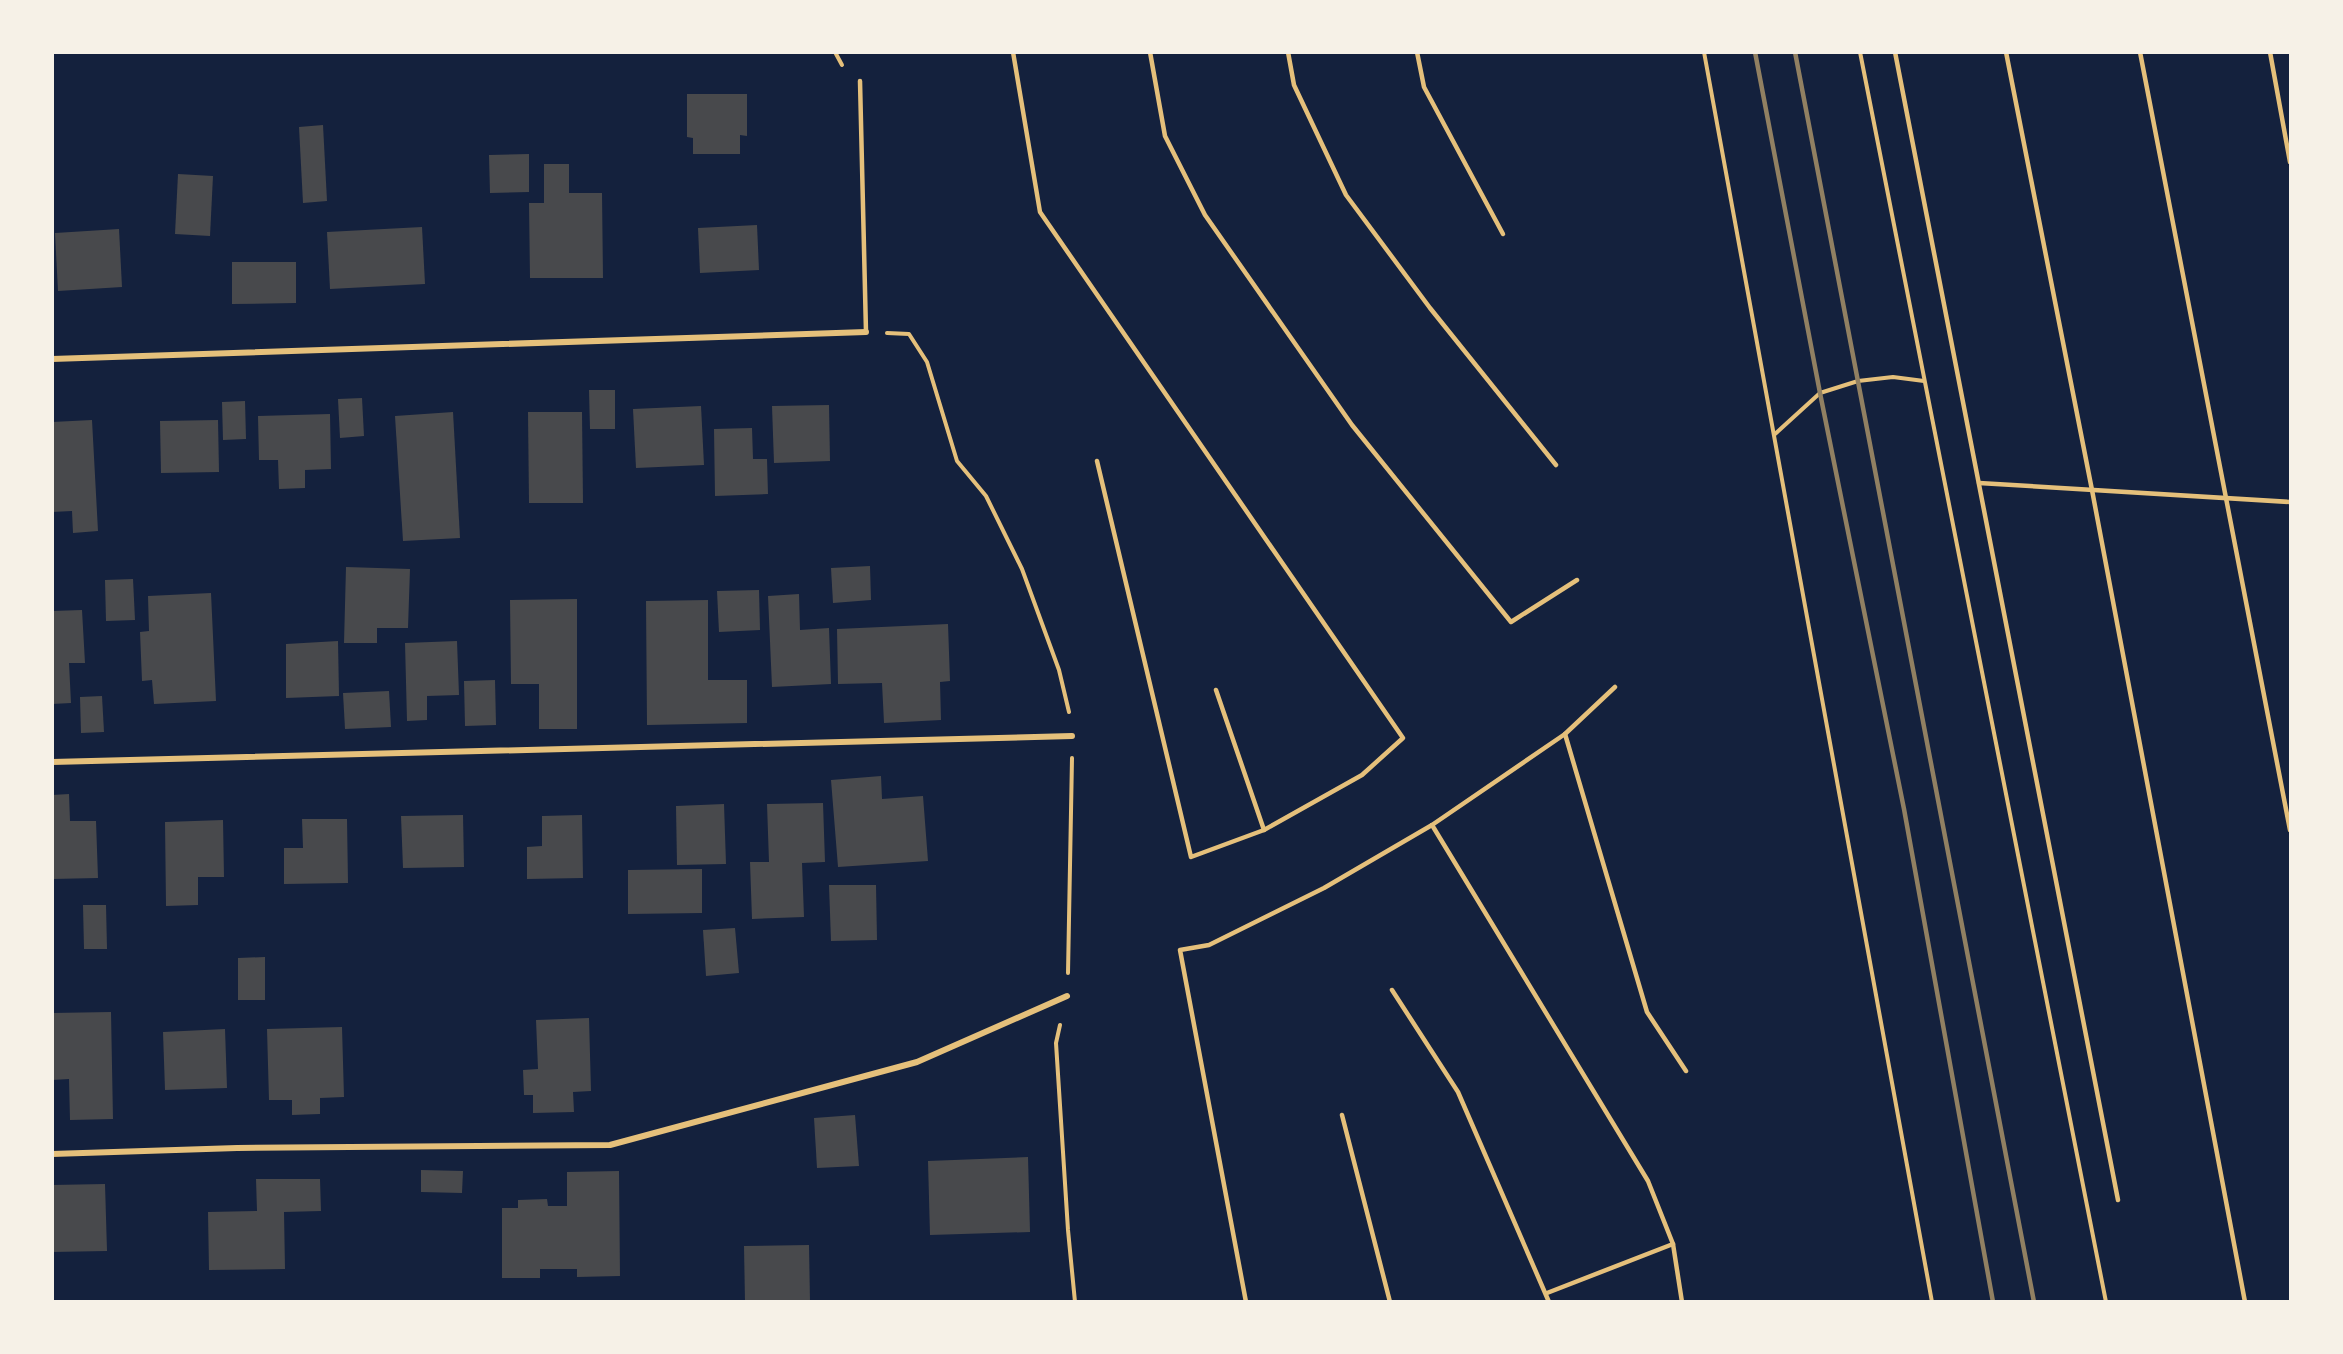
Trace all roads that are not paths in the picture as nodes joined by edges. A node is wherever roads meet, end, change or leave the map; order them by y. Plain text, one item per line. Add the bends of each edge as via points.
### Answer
1 (1013, 52) edge
2 (1150, 52) edge
3 (1288, 52) edge
4 (1417, 52) edge
5 (1895, 52) edge
6 (2006, 52) edge
7 (2140, 52) edge
8 (2270, 52) edge
9 (860, 81) dead end
10 (2290, 162) edge
11 (1503, 234) dead end
12 (866, 332) joint
13 (52, 359) edge
14 (1097, 461) dead end
15 (1556, 465) dead end
16 (1979, 483) junction
17 (2092, 490) junction
18 (2226, 498) junction
19 (2290, 502) edge
20 (1577, 580) dead end
21 (1615, 687) dead end
22 (1216, 690) dead end
23 (1565, 734) junction
24 (1072, 736) road end
25 (52, 762) edge
26 (1432, 825) junction
27 (1264, 830) junction
28 (2290, 830) edge
29 (1392, 990) dead end
30 (1068, 996) road end
31 (1686, 1071) dead end
32 (1342, 1115) dead end
33 (52, 1154) edge
34 (2118, 1200) dead end
35 (1673, 1244) junction
36 (1547, 1293) junction
37 (1246, 1302) edge
38 (1390, 1302) edge
39 (1550, 1302) edge
40 (1682, 1302) edge
41 (2245, 1302) edge

1 - 27 lane via 1040,212 1403,738 1362,775
2 - 20 lane via 1165,136 1205,215 1352,425 1510,622
3 - 15 lane via 1294,85 1346,195 1430,308
4 - 11 lane via 1424,87
5 - 16 lane
6 - 17 lane
7 - 18 lane
8 - 10 lane
9 - 12 lane
12 - 13 street
14 - 27 lane via 1191,857
16 - 17 lane
16 - 34 lane
17 - 18 lane
17 - 41 lane
18 - 19 lane
18 - 28 lane
21 - 23 lane
22 - 27 lane
23 - 26 lane
23 - 31 lane via 1647,1012
24 - 25 street
26 - 35 lane via 1648,1181
26 - 37 lane via 1314,894 1209,945 1180,950
29 - 36 lane via 1458,1092
30 - 33 street via 917,1062 610,1145 237,1148
32 - 38 lane
35 - 36 lane
35 - 40 lane
36 - 39 lane

